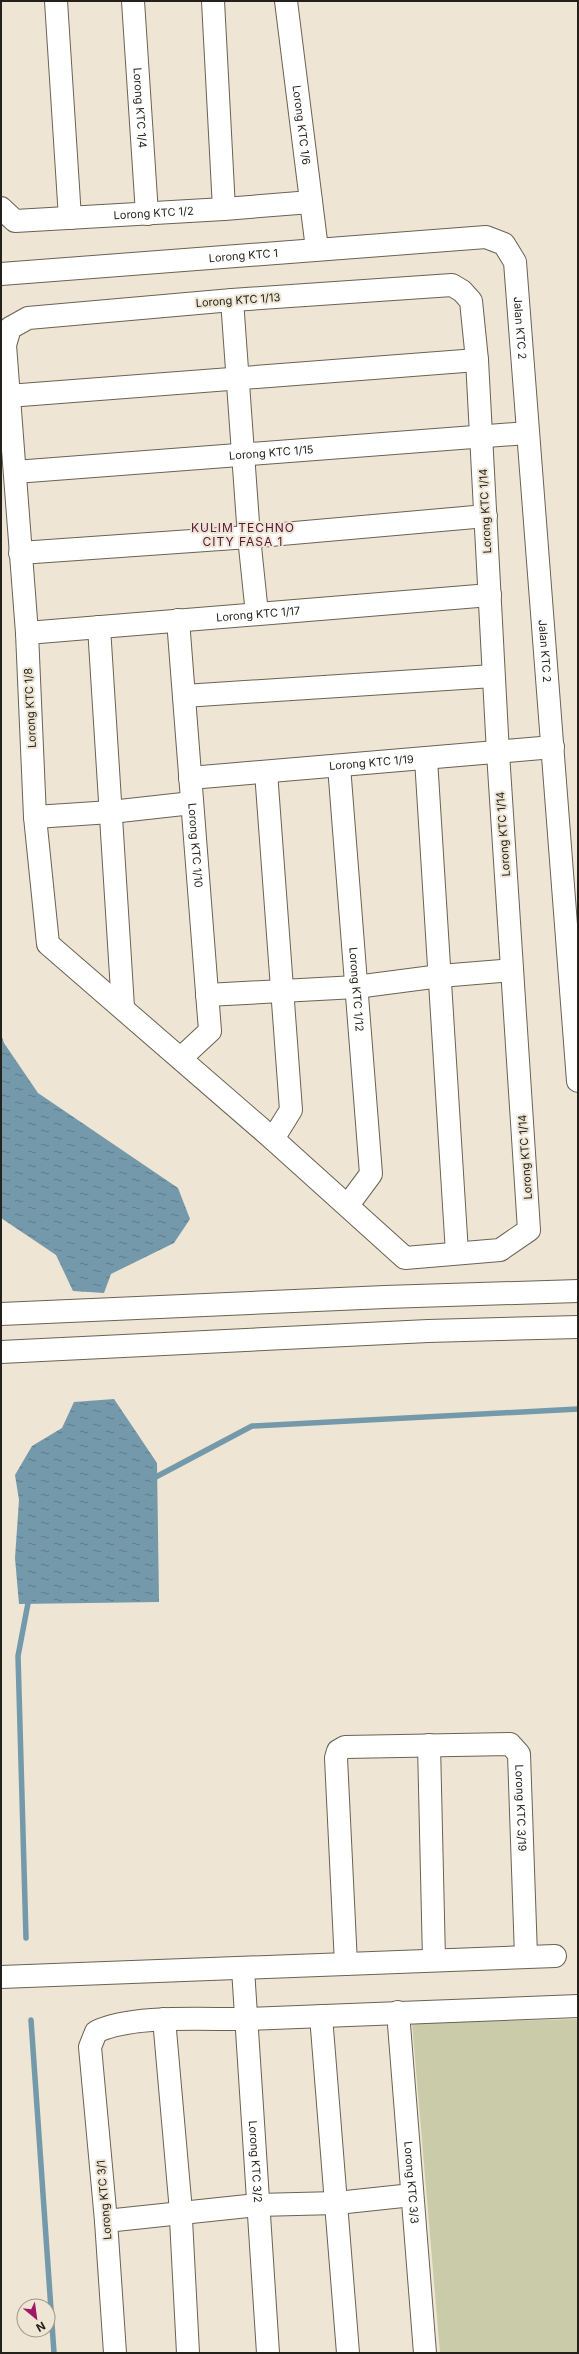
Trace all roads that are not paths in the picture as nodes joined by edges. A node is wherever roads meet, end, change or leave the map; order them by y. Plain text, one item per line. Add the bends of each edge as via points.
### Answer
1 (56, 1) edge
2 (133, 1) edge
3 (213, 1) edge
4 (286, 1) edge
5 (311, 202) junction
6 (1, 208) edge
7 (224, 209) junction
8 (147, 214) junction
9 (70, 218) junction
10 (486, 237) joint
11 (317, 249) junction
12 (1, 274) edge
13 (232, 300) junction
14 (477, 360) junction
15 (237, 378) junction
16 (8, 396) junction
17 (527, 433) junction
18 (481, 438) junction
19 (243, 455) junction
20 (15, 472) junction
21 (486, 516) junction
22 (249, 537) junction
23 (20, 553) junction
24 (490, 595) junction
25 (257, 614) junction
26 (178, 620) junction
27 (99, 627) junction
28 (27, 633) junction
29 (493, 676) junction
30 (184, 696) junction
31 (553, 747) junction
32 (498, 753) junction
33 (426, 759) junction
34 (339, 766) junction
35 (266, 772) junction
36 (190, 778) junction
37 (192, 803) junction
38 (111, 812) junction
39 (35, 817) junction
40 (572, 915) edge
41 (512, 970) junction
42 (440, 976) junction
43 (356, 987) junction
44 (282, 990) junction
45 (207, 995) junction
46 (123, 1007) junction
47 (181, 1058) junction
48 (578, 1081) edge
49 (273, 1139) junction
50 (348, 1205) junction
51 (458, 1254) junction
52 (578, 1291) edge
53 (1, 1314) edge
54 (578, 1327) edge
55 (1, 1352) edge
56 (429, 1746) junction
57 (526, 1956) junction
58 (555, 1956) dead end
59 (434, 1960) junction
60 (346, 1964) junction
61 (243, 1969) junction
62 (1, 1977) edge
63 (578, 2006) edge
64 (398, 2012) junction
65 (322, 2016) junction
66 (164, 2019) junction
67 (247, 2019) junction
68 (412, 2195) junction
69 (337, 2203) junction
70 (257, 2205) junction
71 (181, 2213) junction
72 (106, 2221) junction
73 (115, 2353) edge
74 (188, 2353) edge
75 (268, 2353) edge
76 (348, 2353) edge
77 (425, 2353) edge

1 - 9 street
2 - 8 street, Lorong KTC 1/4
3 - 7 street
4 - 5 street, Lorong KTC 1/6
5 - 7 street, Lorong KTC 1/2
5 - 11 street, Lorong KTC 1/6
6 - 9 street, Lorong KTC 1/2 via 15,221
7 - 8 street, Lorong KTC 1/2
8 - 9 street, Lorong KTC 1/2
10 - 11 street, Lorong KTC 1
10 - 17 street, Jalan KTC 2 via 504,244 515,262
11 - 12 street, Lorong KTC 1
13 - 14 street, Lorong KTC 1/13 via 452,285 462,291 470,301
13 - 15 street
13 - 16 street, Lorong KTC 1/13 via 28,318 10,328 5,345
14 - 15 street
14 - 18 street, Lorong KTC 1/13
15 - 16 street
15 - 19 street
16 - 20 street, Lorong KTC 1/13
17 - 18 street, Lorong KTC 1/15
17 - 31 street, Jalan KTC 2
18 - 19 street, Lorong KTC 1/15
18 - 21 street, Lorong KTC 1/14
19 - 20 street, Lorong KTC 1/15
19 - 22 street
20 - 23 street, Lorong KTC 1/8
21 - 22 street
21 - 24 street, Lorong KTC 1/14
22 - 23 street
22 - 25 street
23 - 28 street, Lorong KTC 1/8
24 - 25 street, Lorong KTC 1/17
24 - 29 street, Lorong KTC 1/14
25 - 26 street, Lorong KTC 1/17
26 - 27 street, Lorong KTC 1/17
26 - 30 street, Lorong KTC 1/10
27 - 28 street, Lorong KTC 1/17
27 - 38 street
28 - 39 street, Lorong KTC 1/8
29 - 30 street
29 - 32 street, Lorong KTC 1/14
30 - 36 street, Lorong KTC 1/10
31 - 32 street, Lorong KTC 1/19
31 - 40 street, Jalan KTC 2
32 - 33 street, Lorong KTC 1/19
32 - 41 street, Lorong KTC 1/14
33 - 34 street, Lorong KTC 1/19
33 - 42 street
34 - 35 street, Lorong KTC 1/19
34 - 43 street, Lorong KTC 1/12
35 - 36 street, Lorong KTC 1/19
35 - 44 street
36 - 37 street, Lorong KTC 1/10
37 - 38 street
37 - 45 street, Lorong KTC 1/10
38 - 39 street
38 - 46 street
39 - 46 street, Lorong KTC 1/8 via 48,944
40 - 48 street, Jalan KTC 2
41 - 42 street
41 - 51 street, Lorong KTC 1/14 via 529,1230 500,1250
42 - 43 street
42 - 51 street
43 - 44 street
43 - 50 street, Lorong KTC 1/12 via 371,1174
44 - 45 street
44 - 49 street via 291,1110
45 - 47 street, Lorong KTC 1/10 via 210,1031
46 - 47 street
47 - 49 street
49 - 50 street
50 - 51 street via 405,1258
52 - 53 street
54 - 55 street
56 - 57 street, Lorong KTC 3/19 via 510,1744 519,1754
56 - 59 street
56 - 60 street, Lorong KTC 3/19 via 345,1747 338,1751 336,1758
57 - 58 street
57 - 59 street
59 - 60 street
60 - 61 street
61 - 62 street
61 - 67 street, Lorong KTC 3/2
63 - 64 street
64 - 65 street
64 - 68 street, Lorong KTC 3/3
65 - 67 street
65 - 69 street
66 - 67 street
66 - 71 street
66 - 72 street, Lorong KTC 3/1 via 108,2026 96,2032 90,2047
67 - 70 street, Lorong KTC 3/2
68 - 69 street
68 - 77 street, Lorong KTC 3/3
69 - 70 street
69 - 76 street
70 - 71 street
70 - 75 street, Lorong KTC 3/2
71 - 72 street
71 - 74 street
72 - 73 street, Lorong KTC 3/1

